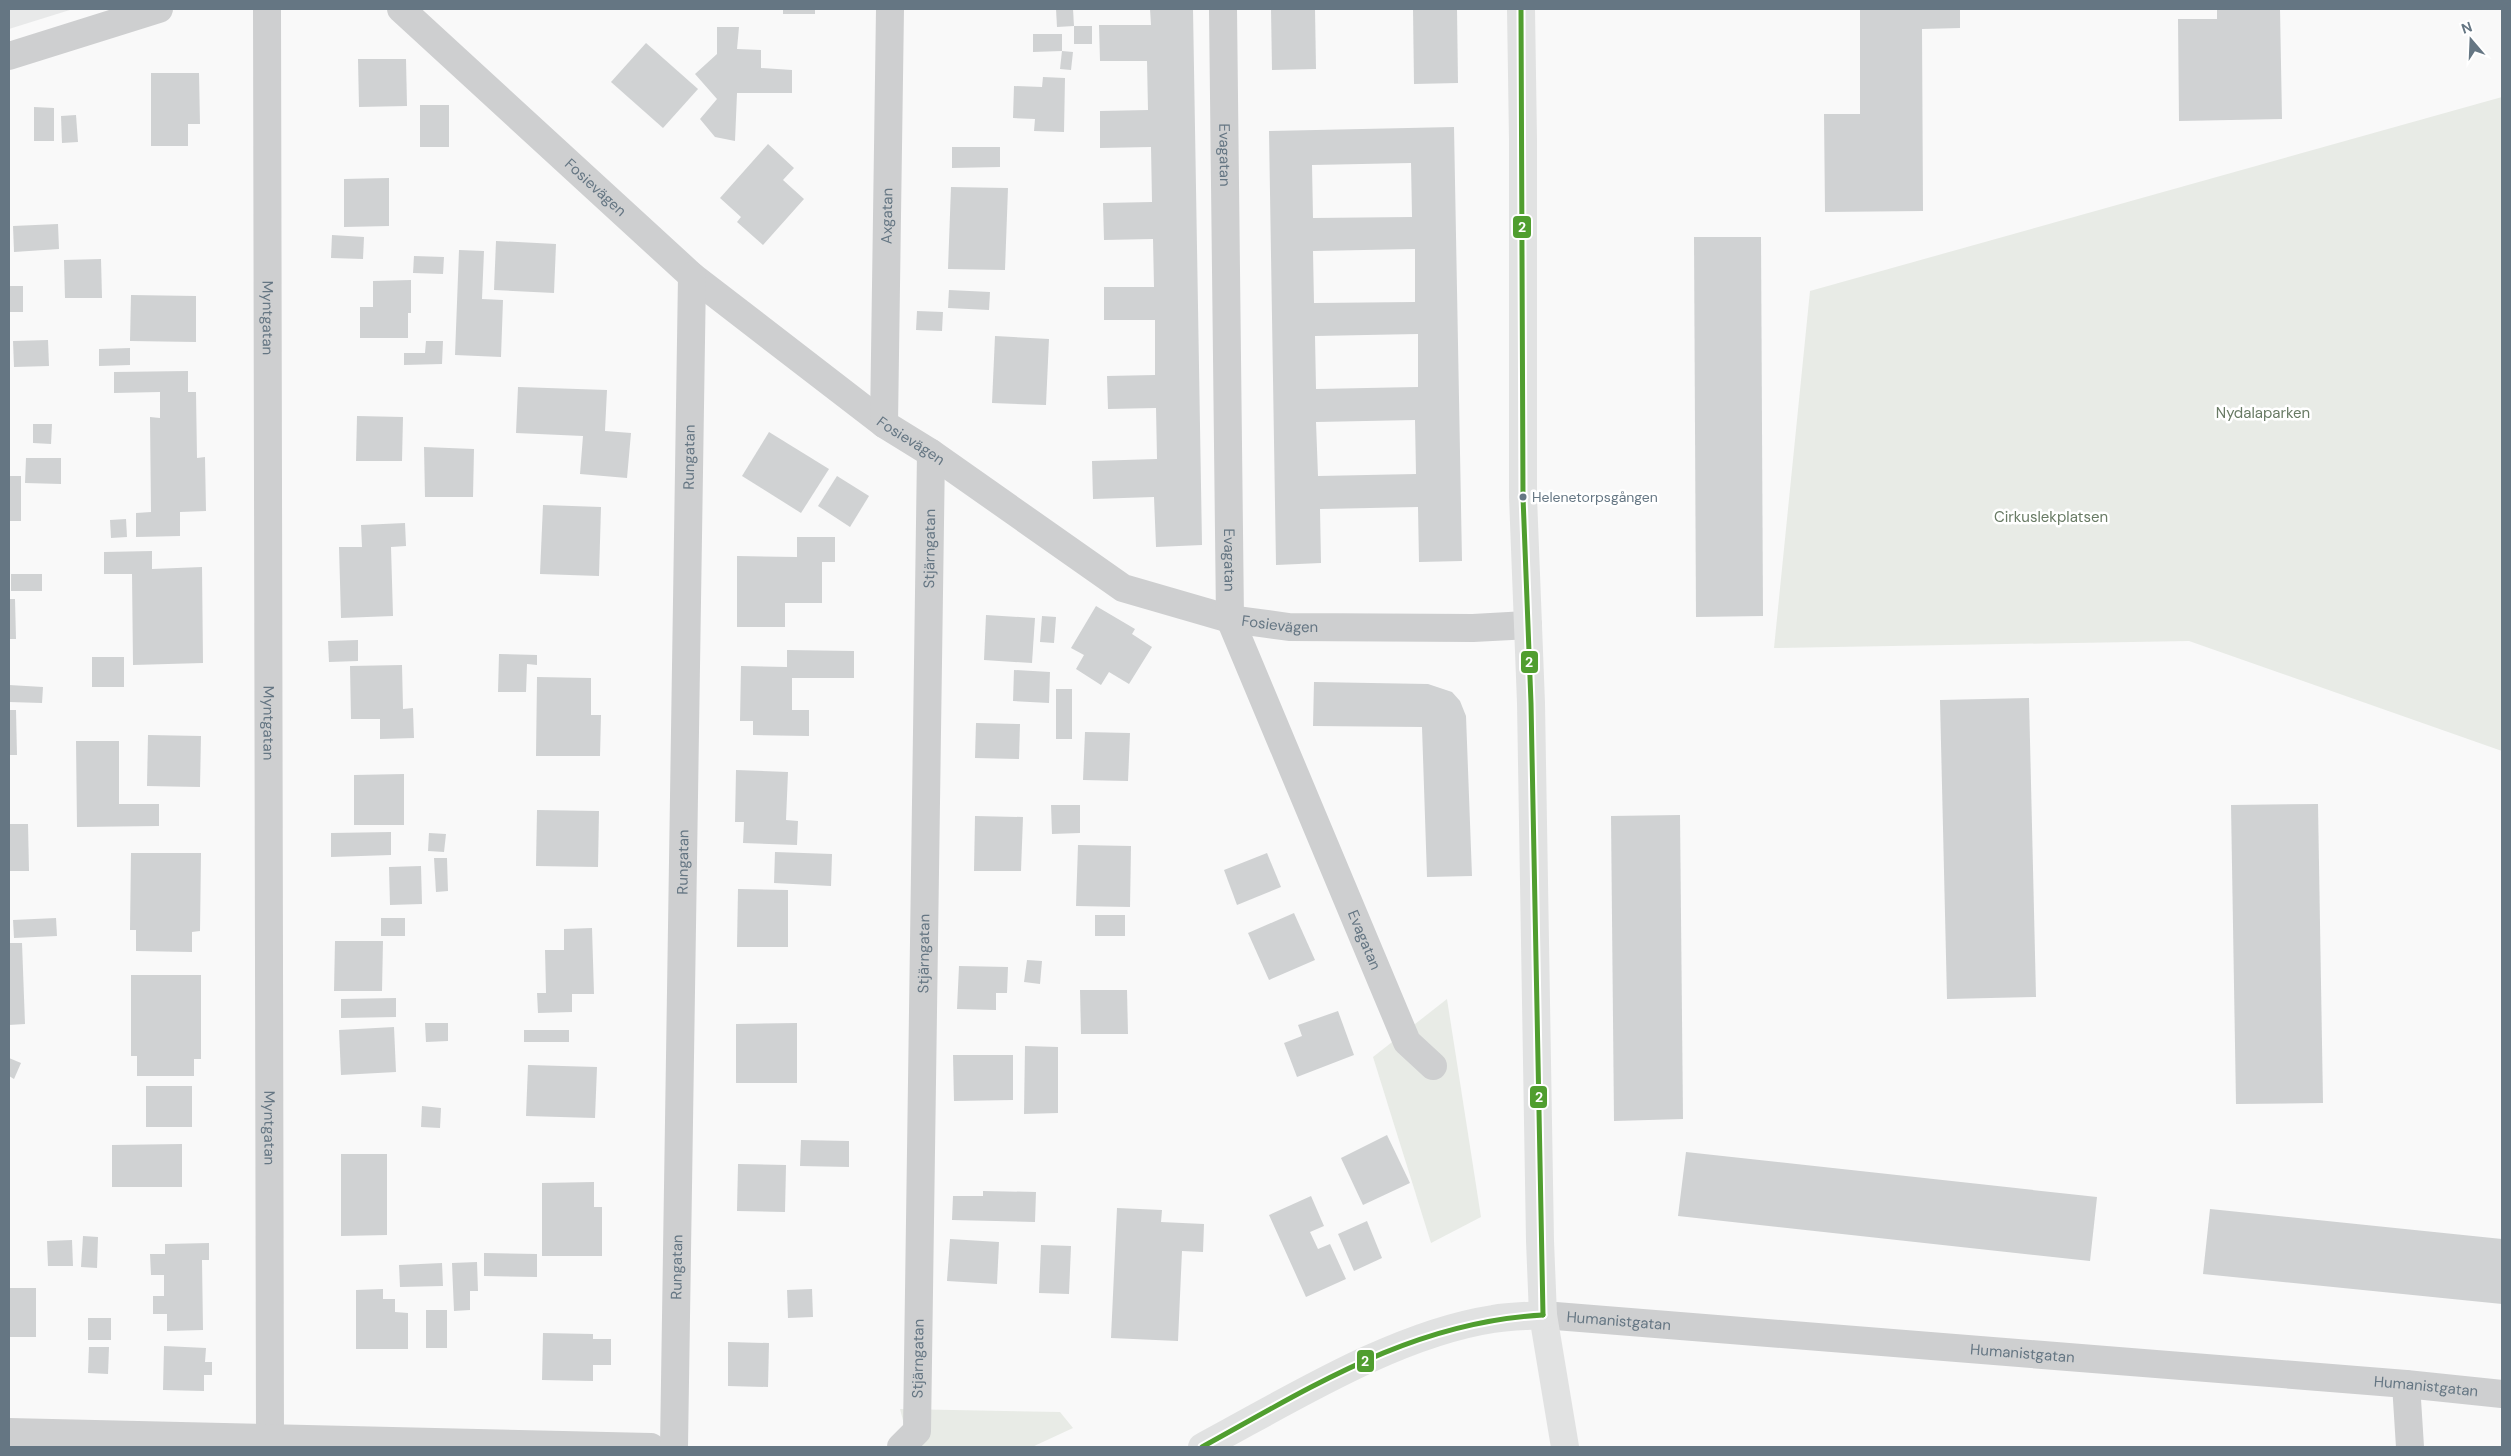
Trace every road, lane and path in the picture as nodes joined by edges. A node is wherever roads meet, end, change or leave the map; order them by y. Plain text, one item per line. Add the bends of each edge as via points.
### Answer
1 (159, 9) edge
2 (267, 9) edge
3 (402, 9) edge
4 (890, 9) edge
5 (1223, 9) edge
6 (1521, 9) edge
7 (9, 56) edge
8 (692, 276) junction
9 (884, 424) junction
10 (931, 453) junction
11 (1230, 620) junction
12 (1528, 625) junction
13 (1433, 1066) dead end
14 (1543, 1315) junction
15 (2406, 1384) junction
16 (2502, 1394) edge
17 (9, 1432) edge
18 (270, 1438) junction
19 (651, 1447) edge
20 (674, 1447) edge
21 (902, 1447) edge
22 (1202, 1447) edge
23 (1565, 1447) edge
24 (2410, 1447) edge

1 - 7 street
2 - 18 street, Myntgatan
3 - 8 street, Fosievägen
4 - 9 street, Axgatan
5 - 11 street, Evagatan
6 - 12 main road via 1523,498
8 - 9 street, Fosievägen
8 - 20 street, Rungatan
9 - 10 street, Fosievägen
10 - 11 street, Fosievägen via 1124,588
10 - 21 street, Stjärngatan via 917,1430
11 - 12 street, Fosievägen via 1289,627 1473,628
11 - 13 street, Evagatan via 1407,1042
12 - 14 main road
14 - 15 street, Humanistgatan
14 - 22 main road via 1493,1319 1421,1338 1341,1373
14 - 23 main road
15 - 16 street, Humanistgatan
15 - 24 street
17 - 18 street
18 - 19 street

